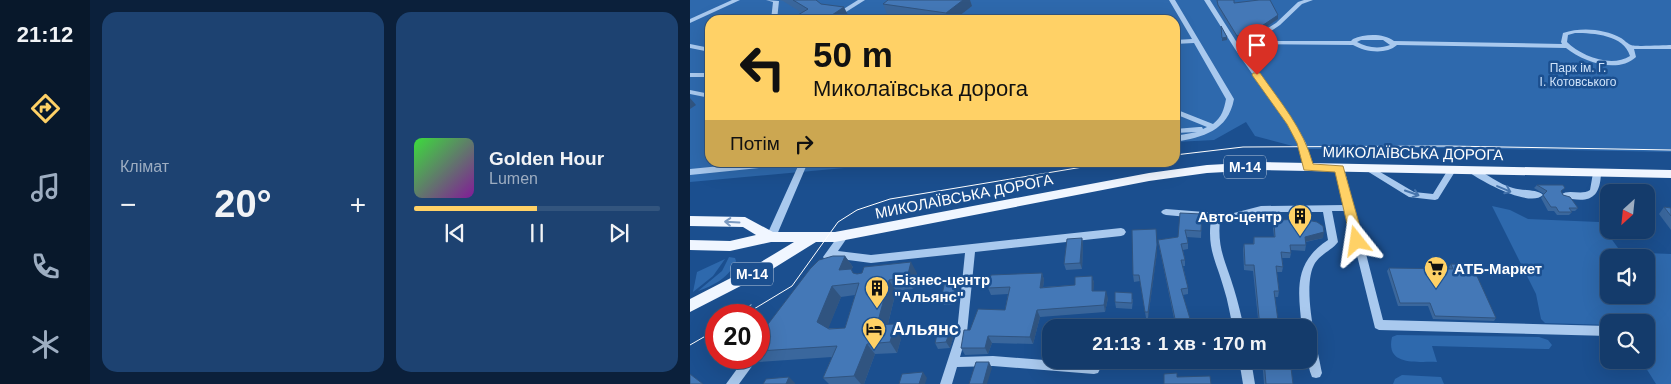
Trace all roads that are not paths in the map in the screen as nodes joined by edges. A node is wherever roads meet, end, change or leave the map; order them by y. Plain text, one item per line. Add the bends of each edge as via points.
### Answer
1 (737, 0) edge
2 (769, 0) edge
3 (862, 0) edge
4 (1172, 0) edge
5 (1207, 0) edge
6 (1310, 0) edge
7 (844, 11) edge
8 (775, 15) edge
9 (690, 16) edge
10 (698, 18) junction
11 (690, 21) edge
12 (1180, 42) edge
13 (1196, 42) junction
14 (1248, 43) junction
15 (1354, 43) junction
16 (1394, 43) junction
17 (690, 46) edge
18 (1567, 46) junction
19 (1630, 47) junction
20 (1671, 47) edge
21 (705, 49) edge
22 (1238, 49) junction
23 (690, 75) edge
24 (705, 75) edge
25 (690, 92) edge
26 (705, 95) edge
27 (1180, 113) edge
28 (1214, 127) junction
29 (1180, 130) edge
30 (1180, 138) edge
31 (743, 167) edge
32 (802, 167) edge
33 (1308, 167) junction
34 (1340, 168) junction
35 (1370, 169) junction
36 (1452, 170) junction
37 (1473, 170) junction
38 (690, 172) edge
39 (1597, 172) junction
40 (1671, 174) edge
41 (1538, 195) dead end
42 (1565, 195) edge
43 (1327, 208) junction
44 (1349, 208) junction
45 (1166, 212) dead end
46 (1216, 217) junction
47 (690, 221) edge
48 (1121, 232) dead end
49 (844, 236) junction
50 (771, 237) junction
51 (812, 238) junction
52 (690, 245) edge
53 (970, 250) junction
54 (830, 254) junction
55 (871, 259) junction
56 (819, 269) edge
57 (867, 273) edge
58 (690, 306) edge
59 (1236, 319) edge
60 (1307, 319) edge
61 (1600, 331) edge
62 (953, 362) junction
63 (1042, 364) edge
64 (744, 369) edge
65 (1246, 369) edge
66 (1315, 369) edge
67 (1316, 373) dead end
68 (732, 384) edge
69 (946, 384) edge
70 (1249, 384) edge

1 - 10 street
2 - 8 street via 776,1
3 - 7 street
4 - 13 street
5 - 22 lane
6 - 14 street via 1300,3 1278,24
9 - 10 street
10 - 11 street
12 - 13 street
13 - 28 street via 1230,99 1227,115
14 - 15 street
14 - 22 street
15 - 16 street via 1363,38 1384,38
15 - 16 street via 1362,48 1389,48
16 - 18 street
17 - 21 street
18 - 19 street via 1588,58 1615,63 1631,59 1634,54
18 - 19 street via 1563,38 1565,34 1582,31 1608,35
19 - 20 street
22 - 33 lane via 1291,124 1302,143
23 - 24 street
25 - 26 street
27 - 28 lane
28 - 29 lane
28 - 30 street
31 - 38 street
32 - 50 street
33 - 34 main road, МИКОЛАЇВСЬКА ДОРОГА / М-14
33 - 49 main road, МИКОЛАЇВСЬКА ДОРОГА / М-14 via 1225,168 1149,177
34 - 35 main road, МИКОЛАЇВСЬКА ДОРОГА / М-14
34 - 44 street
35 - 36 main road, МИКОЛАЇВСЬКА ДОРОГА / М-14
35 -> 36 street via 1412,195 1435,197
36 - 37 main road, МИКОЛАЇВСЬКА ДОРОГА / М-14
37 - 39 main road, МИКОЛАЇВСЬКА ДОРОГА / М-14
37 -> 41 street via 1498,187
39 - 40 main road, МИКОЛАЇВСЬКА ДОРОГА / М-14
39 - 42 street via 1597,189 1593,193
43 - 44 street
43 - 46 street via 1261,208 1237,216
43 - 60 street via 1333,242 1317,252 1307,269 1303,293
44 - 61 street via 1379,325
45 - 46 street
46 - 59 street via 1214,250 1227,282
50 -> 47 main road via 745,222
48 - 53 street
49 - 51 main road, МИКОЛАЇВСЬКА ДОРОГА / М-14
49 - 54 street
50 - 51 main road, МИКОЛАЇВСЬКА ДОРОГА / М-14
50 - 52 main road via 730,246
51 - 58 main road, М-14 via 762,269
53 - 55 street
53 - 62 street via 962,332
54 - 55 street
54 - 56 street
55 - 57 street
62 - 63 street
62 - 69 street
64 - 68 street
65 - 70 street
66 - 67 street

